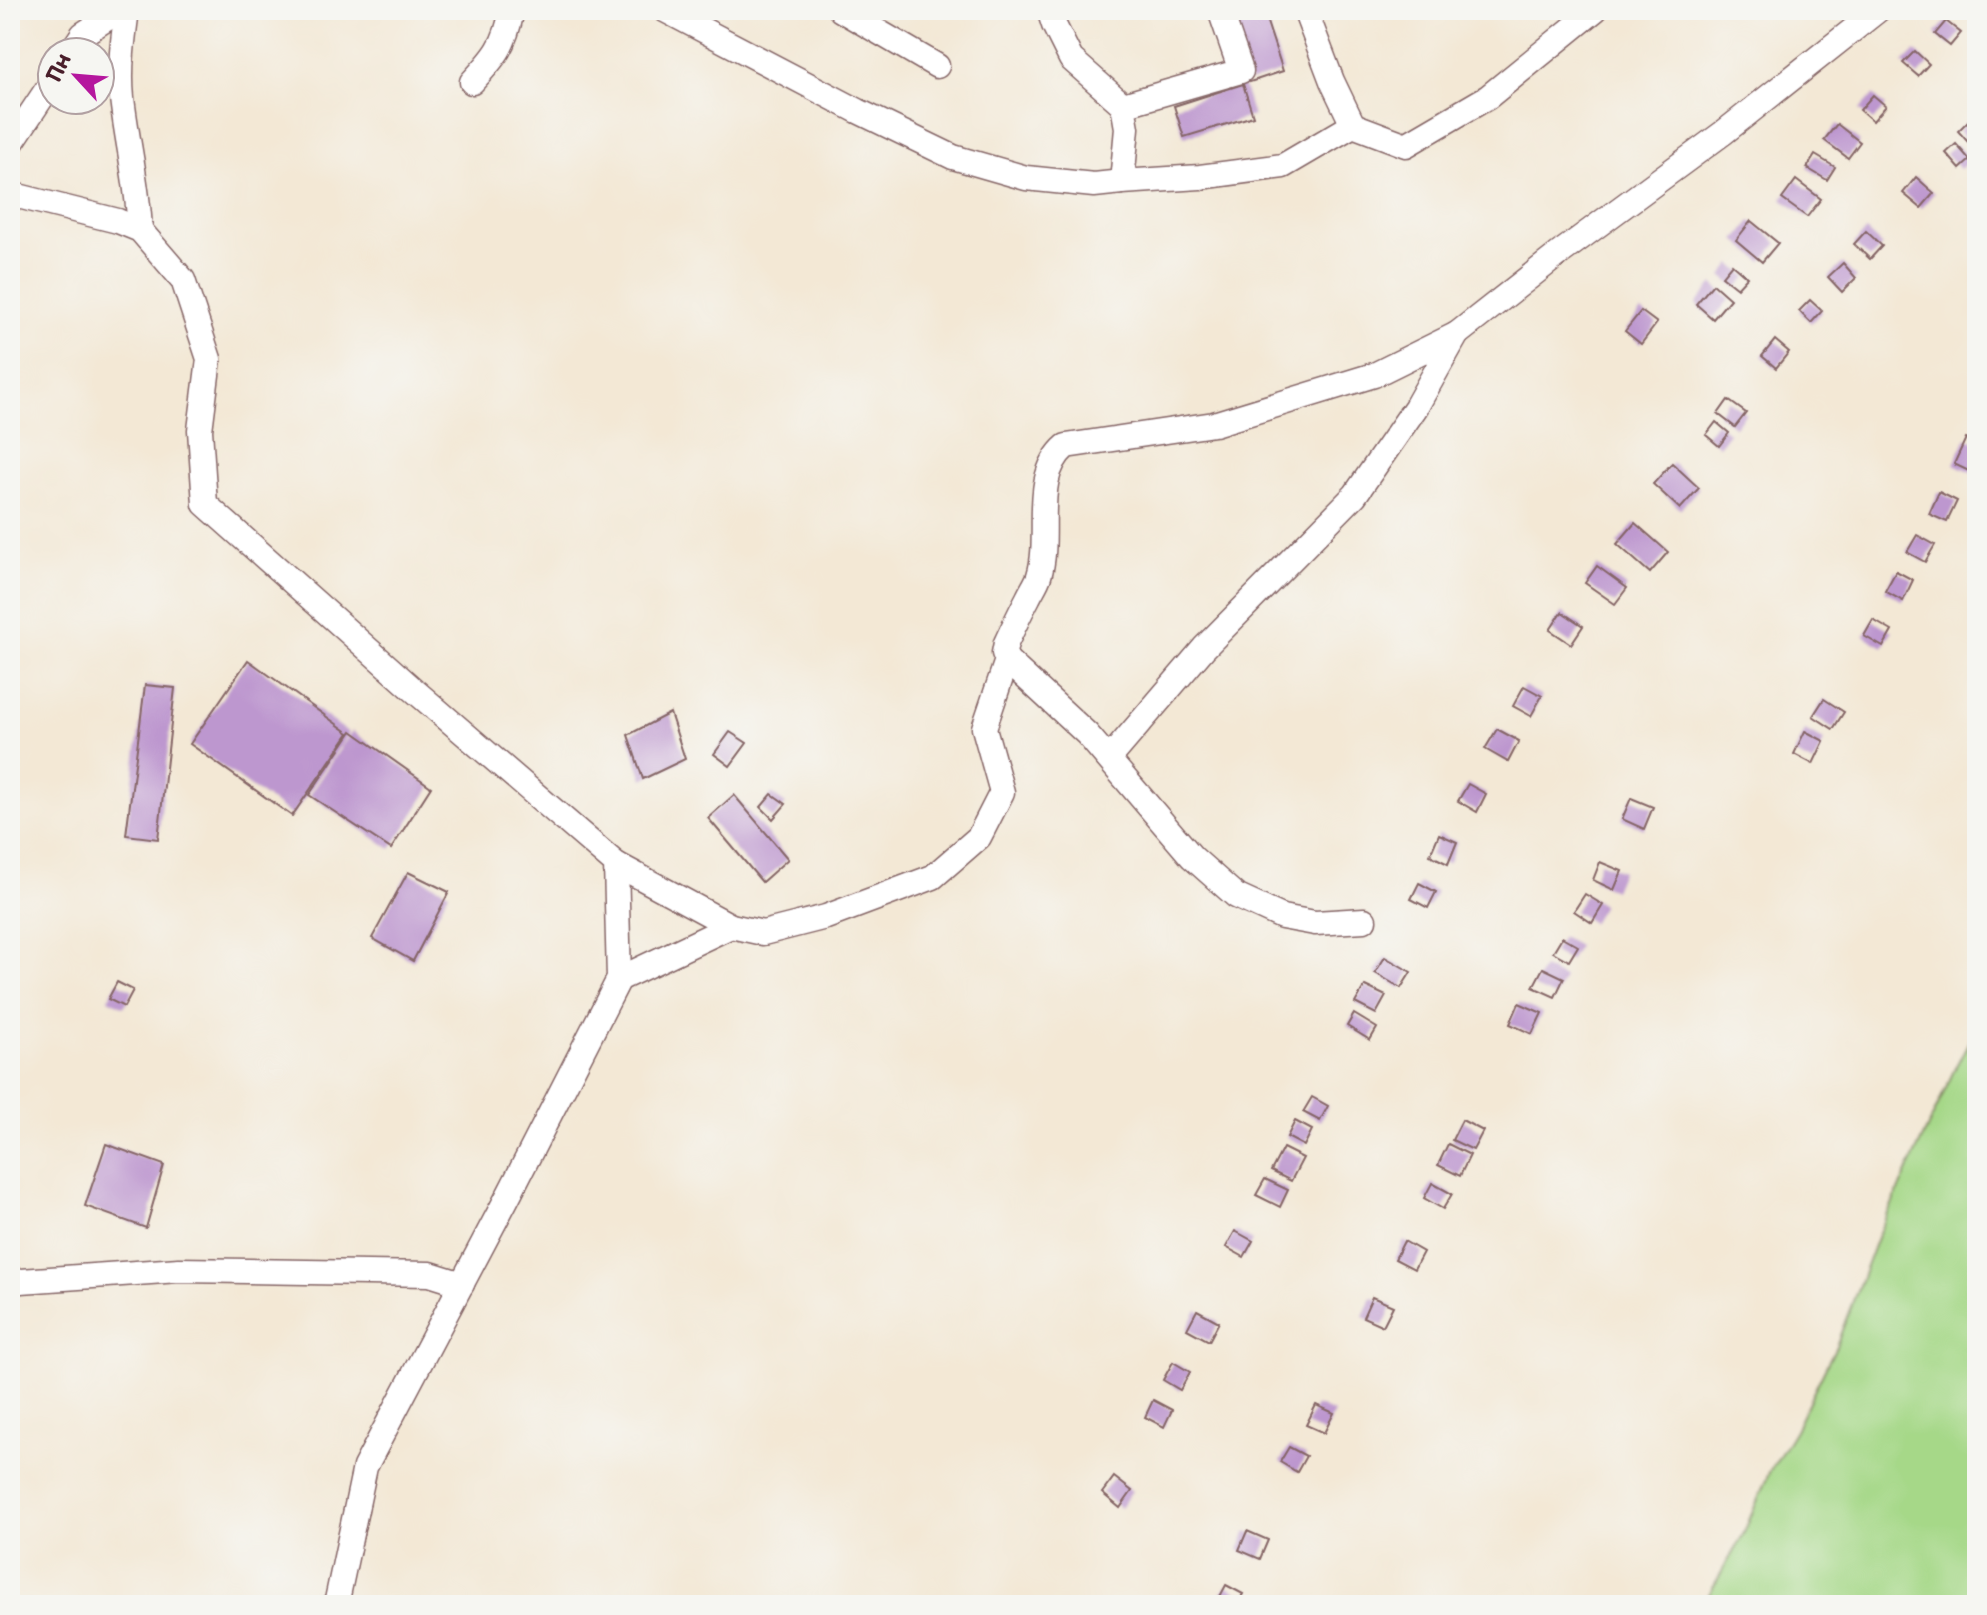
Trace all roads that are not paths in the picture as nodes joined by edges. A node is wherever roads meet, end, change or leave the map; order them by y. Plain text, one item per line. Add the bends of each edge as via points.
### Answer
1 (120, 10) edge
2 (127, 10) edge
3 (512, 10) edge
4 (665, 10) edge
5 (841, 10) edge
6 (1049, 10) edge
7 (1220, 10) edge
8 (1305, 10) edge
9 (1595, 10) edge
10 (1878, 10) edge
11 (82, 36) edge
12 (937, 66) dead end
13 (472, 82) dead end
14 (1123, 105) junction
15 (36, 106) edge
16 (1353, 125) junction
17 (10, 145) edge
18 (1122, 182) junction
19 (10, 194) edge
20 (140, 230) junction
21 (1457, 334) junction
22 (1007, 660) junction
23 (1109, 759) junction
24 (616, 864) junction
25 (1364, 920) dead end
26 (731, 926) junction
27 (619, 979) junction
28 (10, 1280) edge
29 (462, 1284) junction
30 (336, 1605) edge

1 - 11 street
2 - 20 street via 122,95
3 - 13 street via 500,50
4 - 18 street via 953,157 1026,178 1094,185
5 - 12 street
6 - 14 street via 1071,59
7 - 14 street via 1241,71
8 - 16 street
9 - 16 street via 1488,97 1406,145
10 - 21 street
14 - 18 street via 1127,128
15 - 17 street
16 - 18 street via 1283,166
19 - 20 street
20 - 24 street via 183,280 209,359 200,430 205,504
21 - 22 street via 1374,375 1214,424 1066,446 1049,468 1039,576 1006,643
21 - 23 street via 1416,407 1355,495 1204,648
22 - 23 street
22 - 26 street via 984,728 1002,792 979,837 933,877 840,912 763,933
23 - 25 street via 1192,857 1236,896 1282,917 1315,923
24 - 26 street
24 - 27 street
26 - 27 street
27 - 29 street
28 - 29 street via 179,1270 430,1274
29 - 30 street via 365,1467

